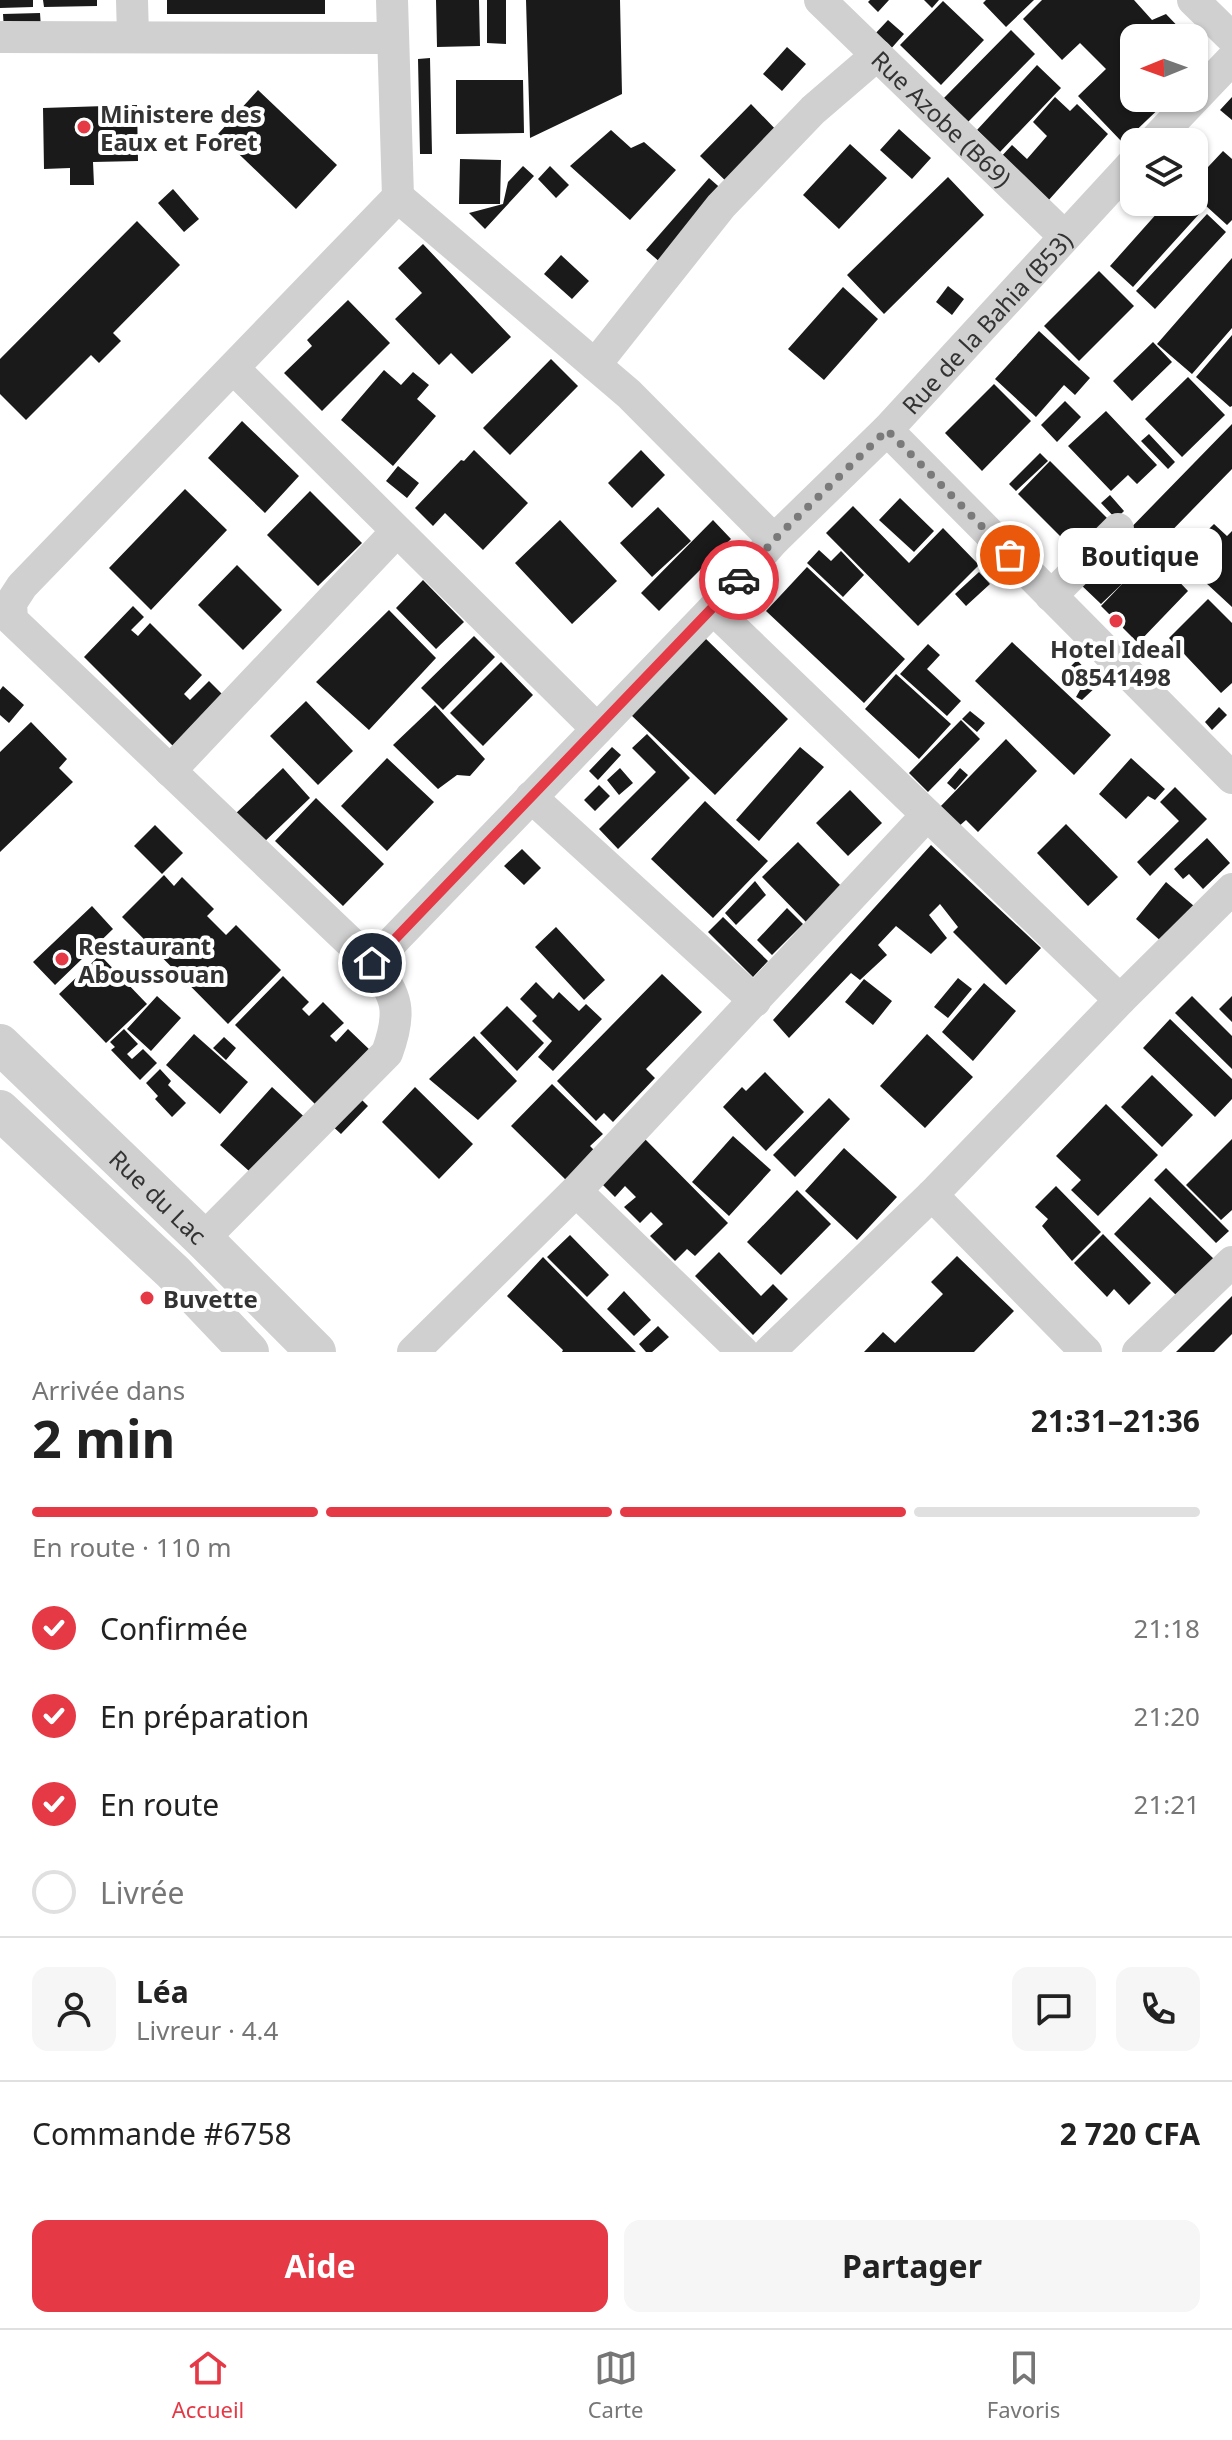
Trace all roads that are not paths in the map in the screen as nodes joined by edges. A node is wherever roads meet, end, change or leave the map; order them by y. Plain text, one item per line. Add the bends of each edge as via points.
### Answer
1 (132, 0) edge
2 (392, 0) edge
3 (820, 0) edge
4 (1193, 0) edge
5 (133, 36) junction
6 (0, 37) edge
7 (393, 38) junction
8 (1232, 38) edge
9 (877, 55) junction
10 (1232, 59) edge
11 (1166, 128) edge
12 (1120, 177) edge
13 (398, 197) junction
14 (1064, 236) junction
15 (595, 365) junction
16 (234, 369) junction
17 (887, 430) junction
18 (1118, 529) dead end
19 (397, 531) junction
20 (774, 540) junction
21 (1051, 596) junction
22 (713, 609) junction
23 (597, 729) junction
24 (170, 771) junction
25 (1232, 778) edge
26 (531, 797) junction
27 (927, 815) junction
28 (1232, 889) edge
29 (372, 963) junction
30 (1120, 1000) junction
31 (755, 1001) junction
32 (0, 1044) edge
33 (0, 1110) edge
34 (576, 1191) junction
35 (932, 1195) junction
36 (203, 1239) junction
37 (1232, 1262) edge
38 (249, 1352) edge
39 (316, 1352) edge
40 (413, 1352) edge
41 (743, 1352) edge
42 (769, 1352) edge
43 (1086, 1352) edge
44 (1138, 1352) edge

1 - 5 street
2 - 7 street
3 - 9 street, Rue Azobe (B69)
4 - 8 street
5 - 6 street
5 - 7 street
7 - 13 street
9 - 14 street, Rue Azobe (B69)
9 - 15 street via 813,110 721,206
10 - 11 street
12 - 14 street, Rue de la Bahia (B53)
13 - 15 street
13 - 16 street
14 - 17 street, Rue de la Bahia (B53)
15 - 20 street
16 - 19 street
16 - 24 street via 11,603 12,620
17 - 20 street, Rue de la Bahia (B53)
17 - 21 street
18 - 21 street
19 - 23 street
19 - 24 street
20 - 22 street, Rue de la Bahia (B53)
21 - 25 street
22 - 23 street, Rue de la Bahia (B53)
22 - 27 street
23 - 26 street, Rue de la Bahia (B53)
24 - 29 street
26 - 29 street, Rue de la Bahia (B53)
26 - 31 street
27 - 30 street
27 - 31 street
28 - 30 street
29 - 36 street via 390,985 397,1009 387,1053
30 - 35 street
31 - 34 street
32 - 36 street, Rue du Lac
33 - 38 street, Rue du Lac via 173,1272
34 - 40 street
34 - 41 street
35 - 42 street
35 - 43 street
36 - 39 street, Rue du Lac
37 - 44 street

